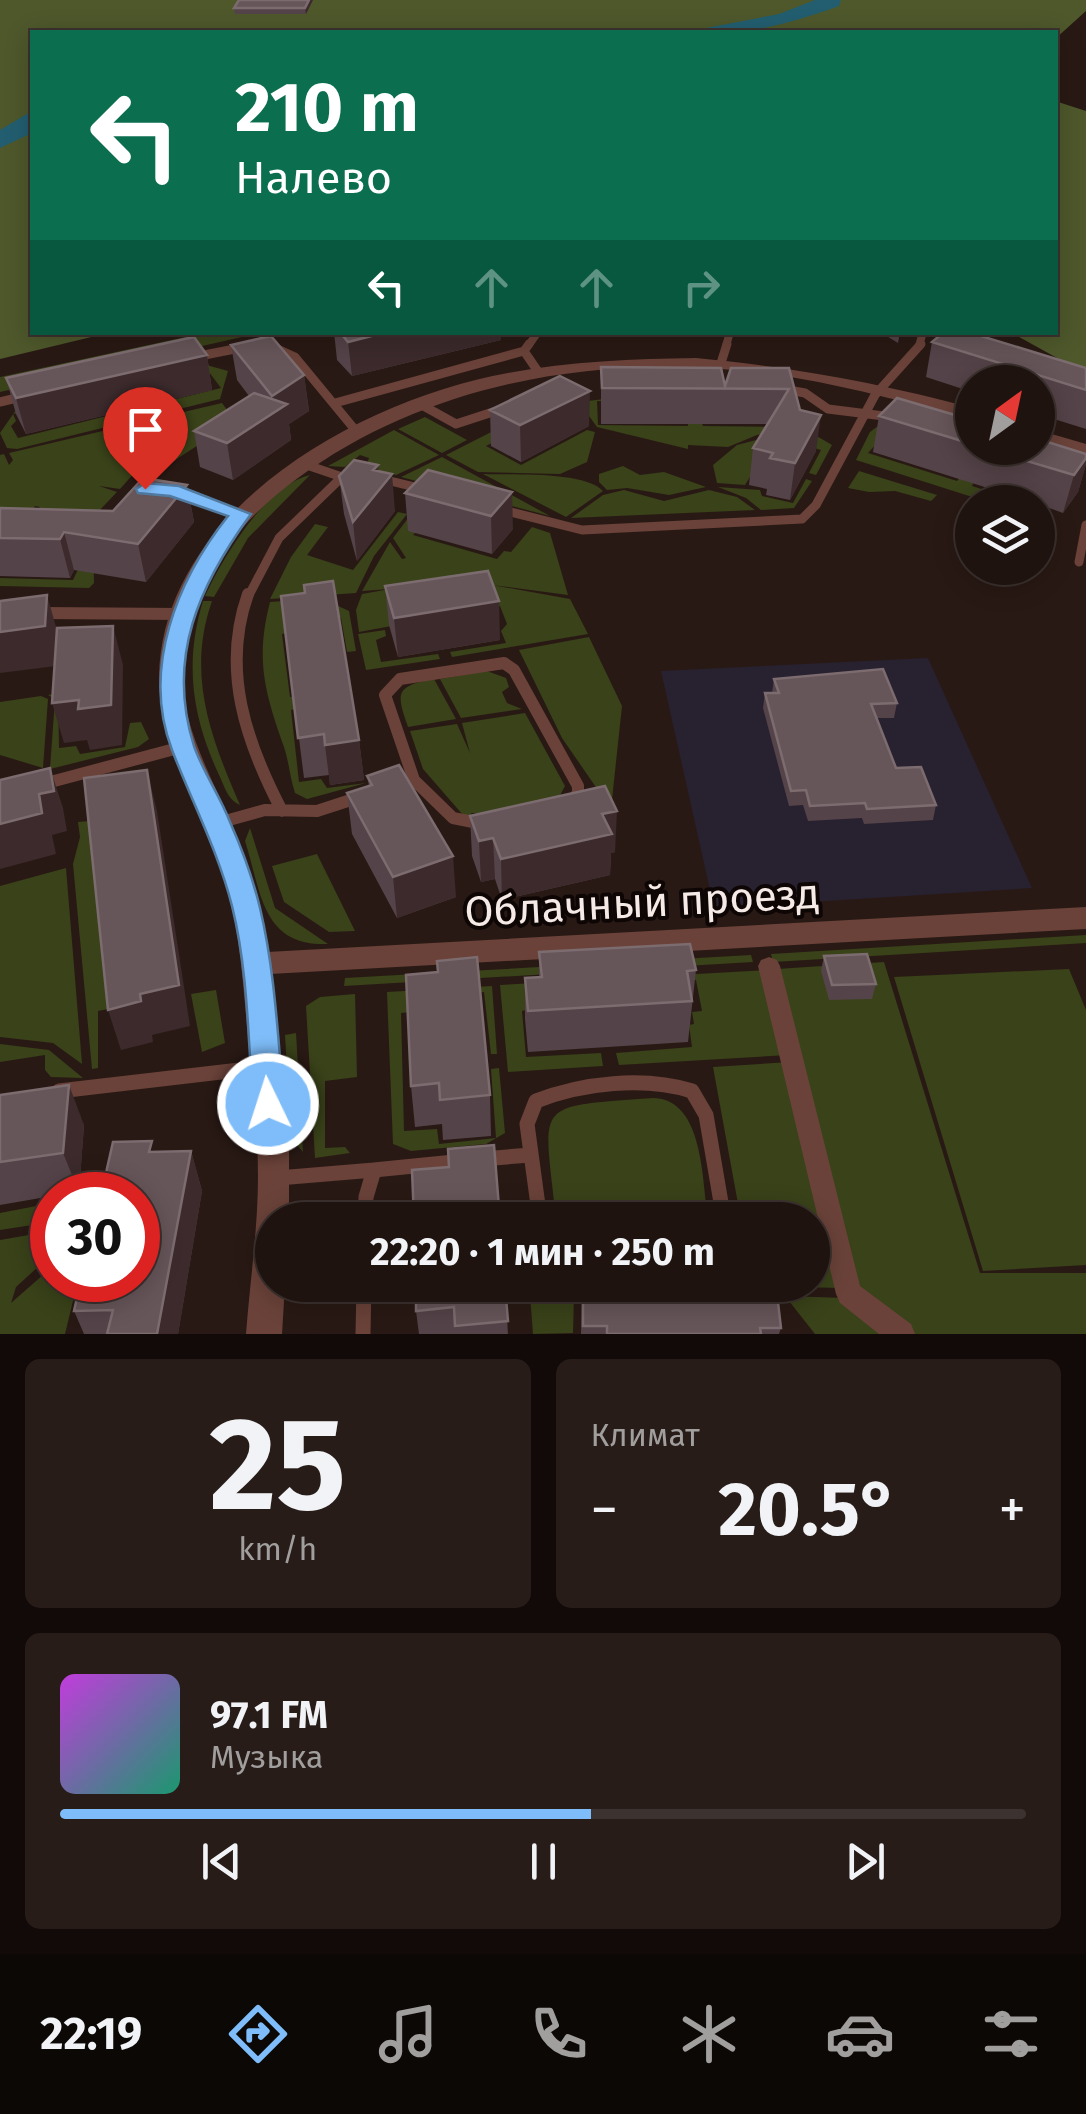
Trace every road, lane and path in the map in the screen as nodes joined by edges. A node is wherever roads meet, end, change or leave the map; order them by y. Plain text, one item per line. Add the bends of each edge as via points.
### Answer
1 (536, 335) edge
2 (729, 335) edge
3 (922, 335) edge
4 (254, 346) edge
5 (266, 346) edge
6 (524, 351) junction
7 (178, 361) edge
8 (721, 362) junction
9 (539, 373) junction
10 (882, 386) junction
11 (764, 387) edge
12 (36, 394) edge
13 (0, 402) edge
14 (335, 403) junction
15 (420, 404) junction
16 (507, 406) edge
17 (955, 408) edge
18 (866, 412) junction
19 (908, 422) edge
20 (356, 431) junction
21 (1055, 440) edge
22 (1086, 450) edge
23 (301, 463) junction
24 (342, 476) junction
25 (163, 488) edge
26 (428, 490) edge
27 (485, 506) edge
28 (241, 514) junction
29 (1086, 526) edge
30 (1079, 562) dead end
31 (28, 614) edge
32 (183, 614) junction
33 (182, 746) junction
34 (414, 780) junction
35 (19, 790) edge
36 (558, 810) edge
37 (282, 812) junction
38 (218, 823) junction
39 (492, 823) edge
40 (1086, 918) edge
41 (256, 964) junction
42 (770, 966) dead end
43 (266, 1066) junction
44 (35, 1093) edge
45 (530, 1154) junction
46 (374, 1170) junction
47 (274, 1178) junction
48 (366, 1202) edge
49 (537, 1202) edge
50 (721, 1202) edge
51 (364, 1302) edge
52 (264, 1334) edge
53 (363, 1334) edge
54 (901, 1334) edge

1 - 6 lane
2 - 8 lane
3 - 10 lane via 921,346
4 - 7 lane
5 - 14 lane via 295,358
6 - 9 lane
6 - 14 lane
8 - 9 street
8 - 10 street
9 - 15 street
10 - 17 street
10 - 18 lane
11 - 18 lane via 806,393 828,409
12 - 13 lane
14 - 20 lane
15 - 16 lane via 456,424
15 - 20 street
18 - 19 lane
18 - 27 lane via 816,505 793,521 582,530
20 - 23 street
21 - 22 street
23 - 24 lane
23 - 28 street
24 - 26 lane via 363,474
24 - 37 lane via 271,549 245,599 233,654 249,736
25 - 28 lane
28 - 32 street via 204,566
29 - 30 lane
31 - 32 lane
32 - 33 street via 169,676
33 - 35 lane
33 - 38 street
34 - 36 lane via 385,695 400,680 504,664 514,670 578,786 573,800
34 - 37 lane via 316,811
34 - 39 lane via 459,825
37 - 38 lane
38 - 41 street via 246,906
40 - 41 street, Облачный проезд
41 - 43 street
42 - 54 street via 849,1294
43 - 44 lane
43 - 47 street
45 - 46 lane
45 - 49 lane
45 - 50 lane via 529,1112 536,1100 681,1085 706,1115
46 - 47 lane
46 - 48 lane
47 - 52 street
51 - 53 lane

